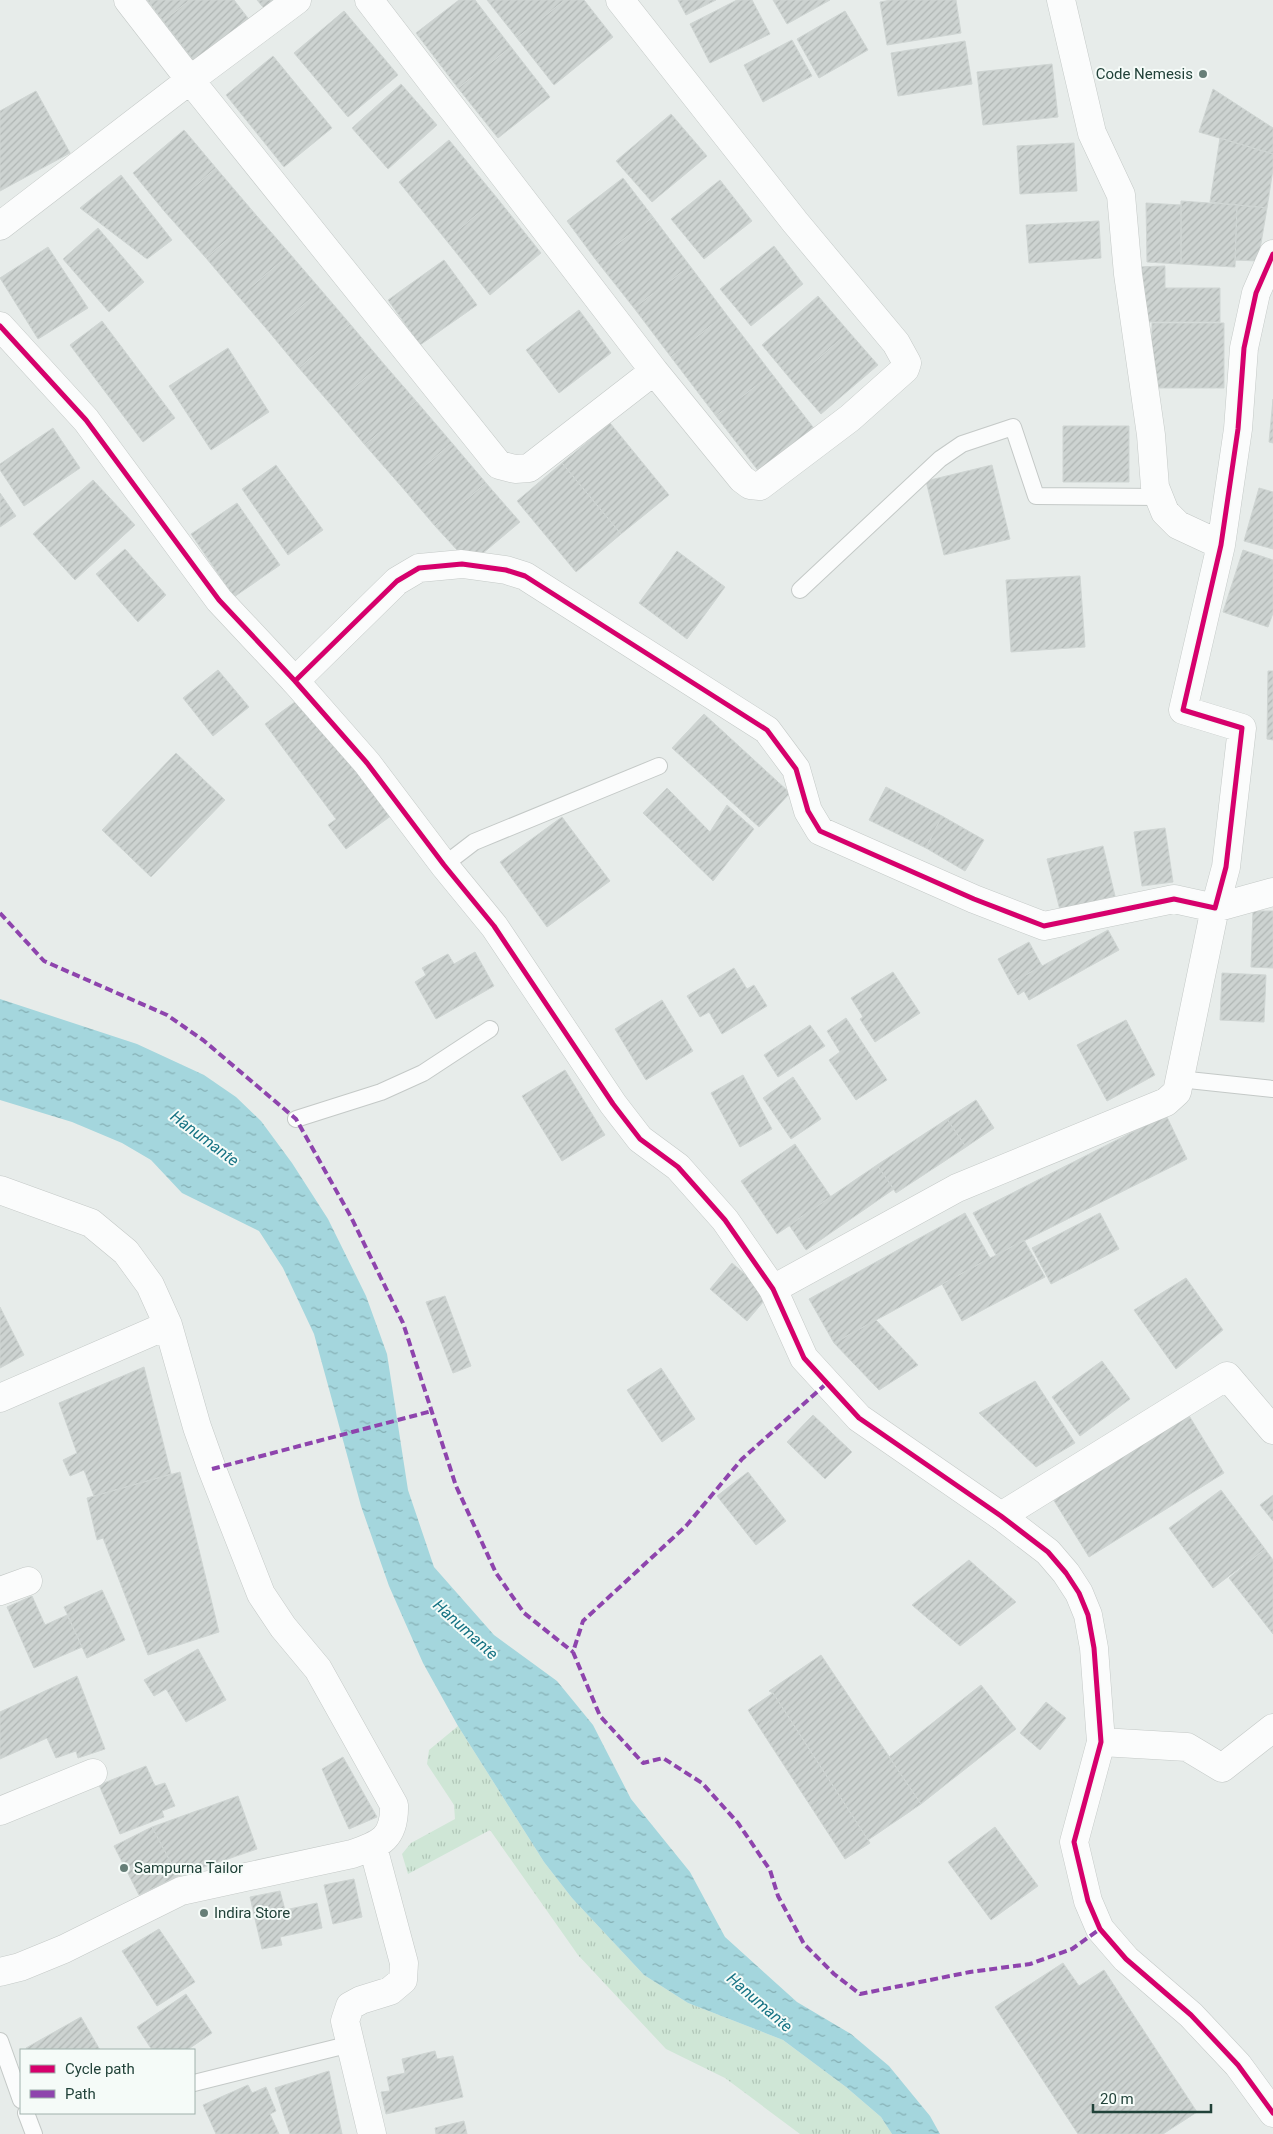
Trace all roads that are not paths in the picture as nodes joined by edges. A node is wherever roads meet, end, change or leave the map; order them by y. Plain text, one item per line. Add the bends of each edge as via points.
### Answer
1 (128, 0) edge
2 (297, 0) edge
3 (369, 0) edge
4 (620, 0) edge
5 (1061, 0) edge
6 (190, 80) junction
7 (0, 226) edge
8 (1273, 254) edge
9 (0, 326) edge
10 (654, 371) junction
11 (1159, 497) junction
12 (1221, 545) junction
13 (800, 590) dead end
14 (295, 681) junction
15 (659, 766) dead end
16 (444, 865) junction
17 (1273, 892) edge
18 (1215, 908) junction
19 (490, 1029) dead end
20 (1179, 1079) junction
21 (1273, 1089) edge
22 (296, 1119) dead end
23 (0, 1190) edge
24 (773, 1289) junction
25 (168, 1325) junction
26 (0, 1398) edge
27 (1273, 1430) edge
28 (1001, 1516) junction
29 (28, 1580) dead end
30 (0, 1591) edge
31 (1273, 1728) edge
32 (1101, 1742) junction
33 (93, 1774) dead end
34 (0, 1812) edge
35 (373, 1847) junction
36 (0, 1972) edge
37 (0, 2041) edge
38 (351, 2044) junction
39 (195, 2084) edge
40 (20, 2097) edge
41 (1273, 2113) edge
42 (26, 2114) edge
43 (34, 2134) edge
44 (372, 2134) edge

1 - 6 street
2 - 6 street
3 - 10 street
4 - 10 street via 795,222 896,343 907,363 905,369 850,418 760,486 750,485 742,479
5 - 11 street via 1092,133 1121,195 1128,274 1151,435 1155,488
6 - 7 street
6 - 10 street via 499,465 529,468
8 - 12 street via 1256,293 1244,348 1238,429
9 - 14 street via 86,420 219,600
11 - 12 street via 1165,512 1178,525
11 - 13 lane via 1036,496 1013,427 962,444 940,460
12 - 18 street via 1183,710 1242,728 1226,867
14 - 16 street via 367,763
14 - 18 street via 397,581 420,568 462,564 506,570 526,576 767,730 796,769 808,811 820,830 974,899 1044,926 1174,899
15 - 16 lane via 474,842
16 - 24 street via 504,940 613,1104 640,1139 678,1167 725,1220
17 - 18 street
18 - 20 street
19 - 22 lane via 422,1073 382,1092
20 - 21 lane
20 - 24 street via 1177,1092 1166,1102 957,1188
23 - 25 street via 91,1223 130,1259 150,1285
24 - 28 street via 804,1358 859,1418
25 - 26 street
25 - 35 street via 197,1427 261,1594 318,1669 394,1805 389,1835
27 - 28 street via 1227,1376
28 - 32 street via 1048,1552 1078,1592 1088,1615 1094,1648
29 - 30 street
31 - 32 street via 1222,1768 1187,1747
32 - 41 street via 1074,1842 1088,1901 1100,1929 1126,1959 1198,2022 1238,2065
33 - 34 street
35 - 36 street via 181,1891 64,1949
35 - 38 street via 404,1963 403,1980 390,1991 350,2006 345,2020
37 - 40 lane
38 - 39 lane
38 - 44 street
42 - 43 lane

